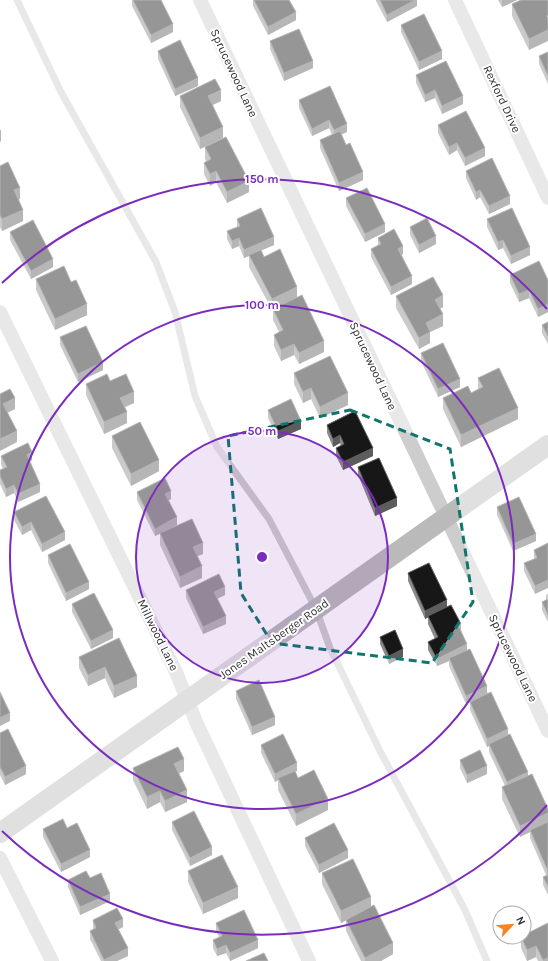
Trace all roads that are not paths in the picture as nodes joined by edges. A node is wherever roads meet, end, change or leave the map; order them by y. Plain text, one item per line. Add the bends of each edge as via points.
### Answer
1 (17, 0) edge
2 (200, 0) edge
3 (455, 0) edge
4 (548, 198) edge
5 (0, 312) edge
6 (548, 444) edge
7 (445, 518) junction
8 (316, 609) junction
9 (187, 700) junction
10 (548, 730) edge
11 (0, 833) edge
12 (0, 858) edge
13 (52, 961) edge
14 (309, 961) edge
15 (487, 961) edge

1 - 8 lane via 61,92 156,262 175,312 195,396 217,447 268,519
2 - 7 street, Sprucewood Lane
3 - 4 street, Rexford Drive
5 - 9 street, Millwood Lane via 176,672
6 - 7 main road, Jones Maltsberger Road
7 - 8 main road, Jones Maltsberger Road
7 - 10 street, Sprucewood Lane
8 - 9 main road, Jones Maltsberger Road
8 - 15 lane via 330,648 380,751 465,910
9 - 11 main road, Jones Maltsberger Road
9 - 14 street, Millwood Lane
12 - 13 street

